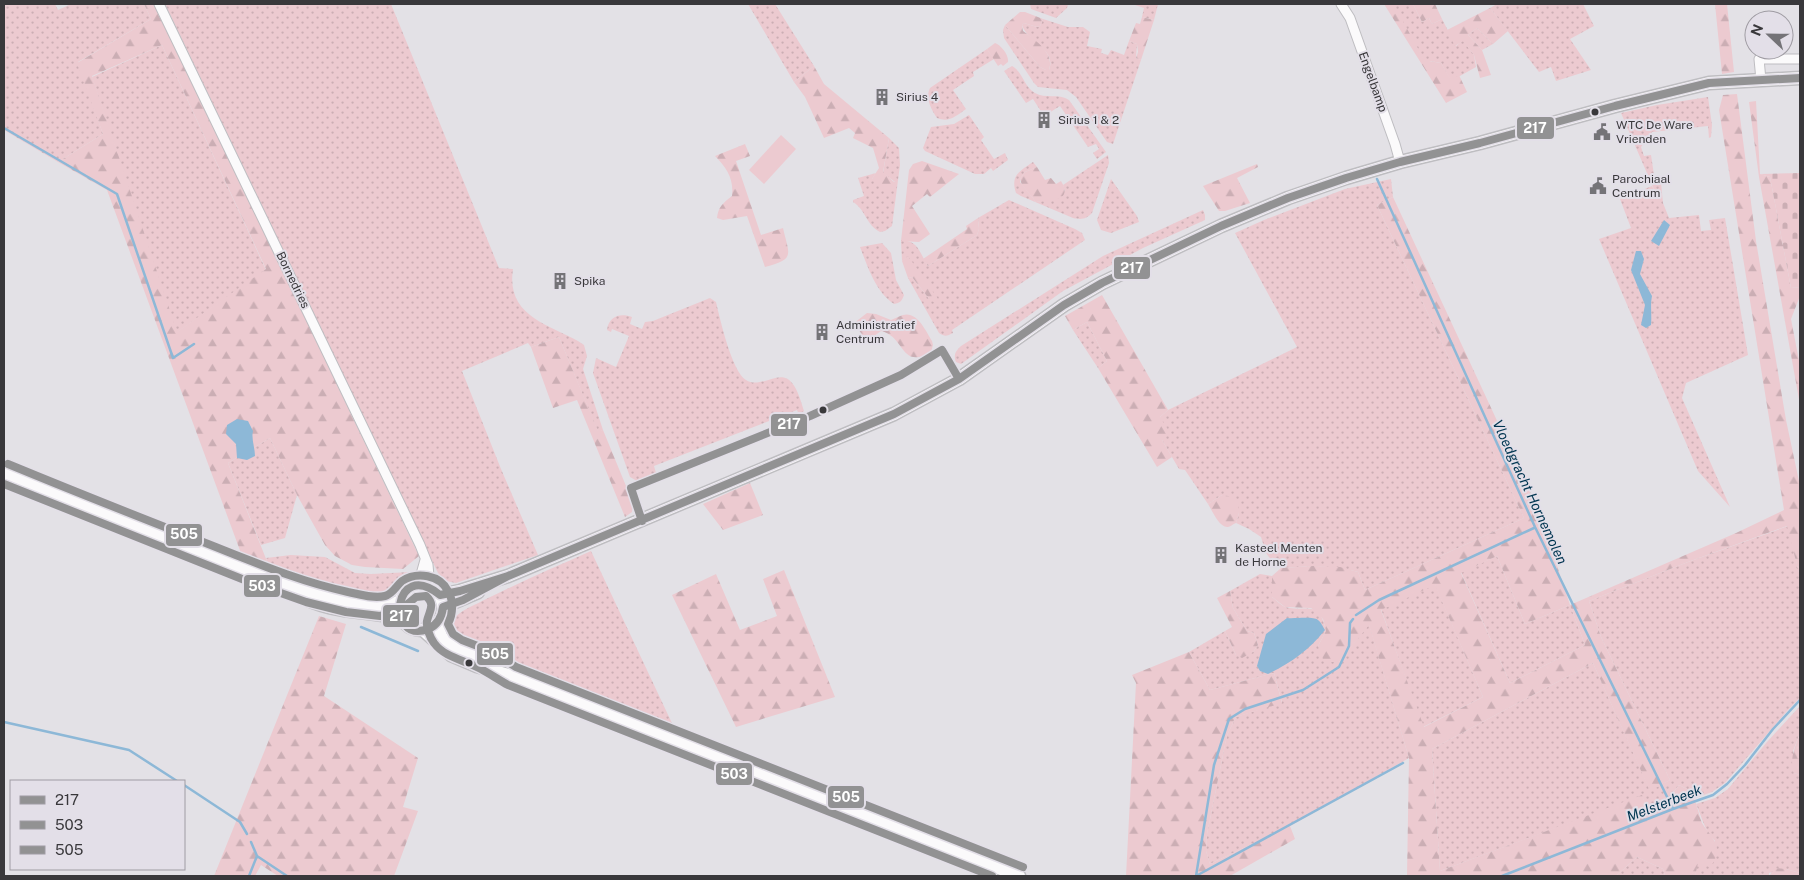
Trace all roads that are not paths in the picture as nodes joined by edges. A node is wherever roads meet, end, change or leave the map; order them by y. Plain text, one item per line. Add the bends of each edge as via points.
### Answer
1 (159, 4) edge
2 (1341, 4) edge
3 (1800, 59) edge
4 (1800, 78) edge
5 (1760, 80) junction
6 (1400, 162) junction
7 (4, 473) edge
8 (287, 586) junction
9 (433, 594) junction
10 (400, 601) junction
11 (402, 619) junction
12 (437, 623) junction
13 (423, 630) junction
14 (512, 676) junction
15 (1019, 876) edge

1 - 9 street, Bornedries via 425,558 421,577
2 - 6 street, Engelbamp via 1350,18
3 - 5 street via 1759,59
4 - 5 main road
5 - 6 main road via 1709,83
6 - 9 main road via 1288,198 1221,226 1083,294 959,379 894,414 508,576 463,600
7 - 8 main road
8 - 10 main road via 368,606
8 - 11 main road via 321,605
9 - 10 main road via 408,589
9 - 12 main road via 443,613
10 - 11 main road
11 - 13 main road via 413,629
12 - 13 main road
12 - 14 main road via 446,642
13 - 14 main road via 451,655
14 - 15 main road

